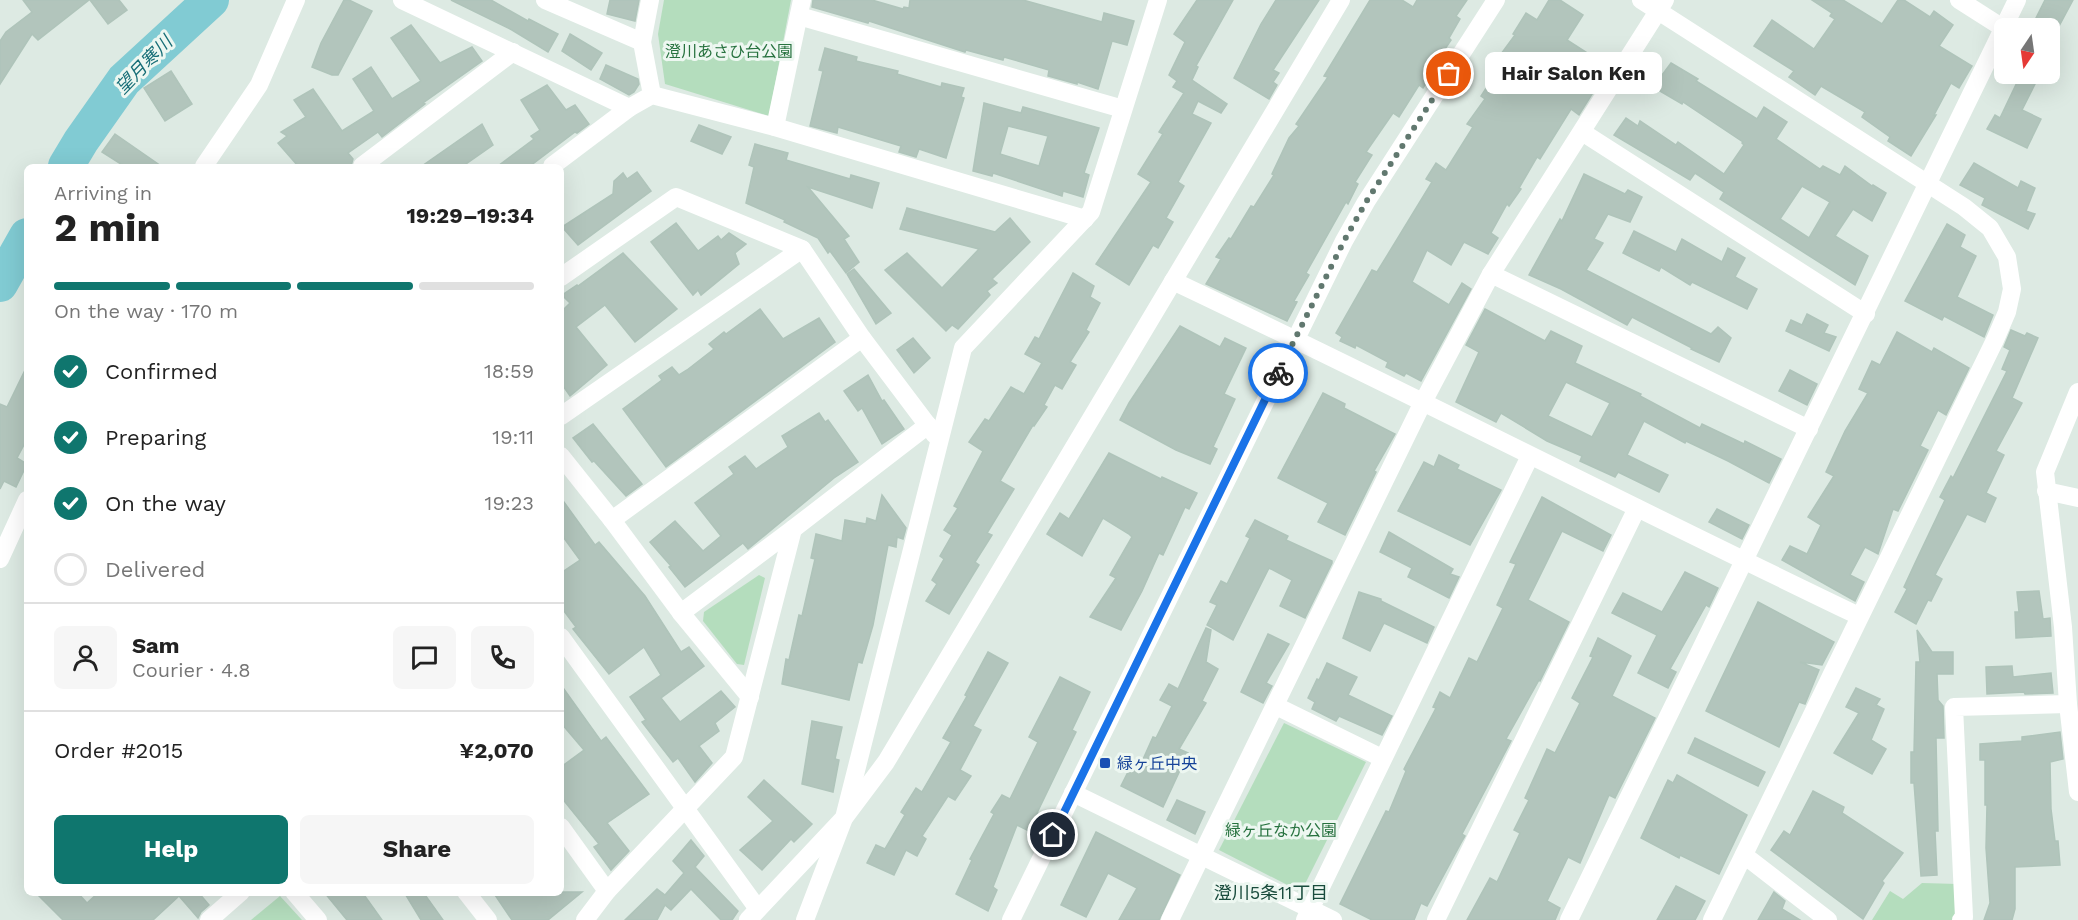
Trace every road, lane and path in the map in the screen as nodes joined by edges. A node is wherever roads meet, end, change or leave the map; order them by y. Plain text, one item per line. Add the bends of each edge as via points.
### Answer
1 (296, 0) edge
2 (402, 0) edge
3 (545, 0) edge
4 (650, 0) edge
5 (1158, 0) edge
6 (1341, 0) edge
7 (1496, 0) edge
8 (1641, 0) edge
9 (1959, 0) edge
10 (2017, 0) edge
11 (1662, 5) edge
12 (800, 8) edge
13 (2008, 18) edge
14 (1994, 22) edge
15 (642, 42) junction
16 (1994, 47) edge
17 (513, 52) junction
18 (652, 95) junction
19 (628, 108) junction
20 (1123, 109) junction
21 (775, 127) junction
22 (1582, 132) junction
23 (205, 164) edge
24 (365, 164) edge
25 (555, 164) edge
26 (1927, 185) junction
27 (1085, 219) junction
28 (802, 249) junction
29 (1491, 274) junction
30 (564, 275) edge
31 (1173, 281) junction
32 (1866, 314) junction
33 (862, 338) junction
34 (1295, 339) junction
35 (2078, 392) edge
36 (1422, 404) junction
37 (564, 414) edge
38 (928, 425) junction
39 (1809, 429) junction
40 (939, 442) junction
41 (1530, 456) junction
42 (564, 460) edge
43 (2046, 491) junction
44 (2078, 498) edge
45 (24, 507) edge
46 (1637, 508) junction
47 (612, 520) junction
48 (793, 529) junction
49 (0, 559) edge
50 (1744, 561) junction
51 (681, 613) junction
52 (1859, 616) junction
53 (2071, 628) edge
54 (564, 641) edge
55 (750, 697) junction
56 (2068, 704) junction
57 (1276, 706) junction
58 (1383, 758) junction
59 (2078, 792) edge
60 (1073, 793) junction
61 (685, 809) junction
62 (844, 818) junction
63 (564, 831) edge
64 (1744, 855) junction
65 (1202, 856) junction
66 (607, 891) junction
67 (236, 896) edge
68 (297, 896) edge
69 (469, 896) edge
70 (753, 914) edge
71 (1307, 914) edge
72 (209, 920) edge
73 (318, 920) edge
74 (488, 920) edge
75 (585, 920) edge
76 (806, 920) edge
77 (1011, 920) edge
78 (1170, 920) edge
79 (1333, 920) edge
80 (1436, 920) edge
81 (1569, 920) edge
82 (1712, 920) edge
83 (1828, 920) edge
84 (1961, 920) edge

1 - 23 street via 259,85
2 - 17 street
3 - 15 street
4 - 15 street
5 - 20 street
6 - 31 street
7 - 34 street via 1366,202
8 - 11 street
9 - 14 street
10 - 13 street
11 - 22 street
11 - 26 street
12 - 20 street
12 - 21 street
15 - 18 street
16 - 26 street
17 - 19 street
17 - 24 street
18 - 19 street
18 - 21 street
19 - 25 street
20 - 27 street
21 - 27 street
22 - 29 street
22 - 32 street
26 - 32 street
26 - 52 street via 1990,228 2007,257 2012,289 1995,340
27 - 40 street via 963,348
28 - 30 street via 676,197
28 - 33 street
28 - 37 street
29 - 36 street
29 - 39 street
31 - 34 street
31 - 62 street via 886,762
32 - 39 street
33 - 38 street
33 - 47 street
34 - 36 street
34 - 60 street
35 - 43 street via 2045,472
36 - 41 street
36 - 57 street
38 - 40 street
38 - 48 street
39 - 50 street
40 - 62 street
41 - 46 street
41 - 58 street
42 - 47 street
43 - 44 street
43 - 53 street
45 - 49 street
46 - 50 street
46 - 80 street
47 - 51 street
48 - 51 street
48 - 55 street
50 - 52 street
50 - 81 street
51 - 55 street
52 - 64 street
53 - 56 street
54 - 61 street
55 - 61 street via 734,757
56 - 59 street
56 - 84 street via 1954,708 1964,917
57 - 58 street
57 - 65 street
58 - 71 street
60 - 65 street
60 - 77 street
61 - 66 street
61 - 70 street
62 - 70 street
62 - 76 street
63 - 66 street
64 - 82 street
64 - 83 street
65 - 71 street
65 - 78 street
66 - 75 street
67 - 72 street
68 - 73 street
69 - 74 street
71 - 79 street

